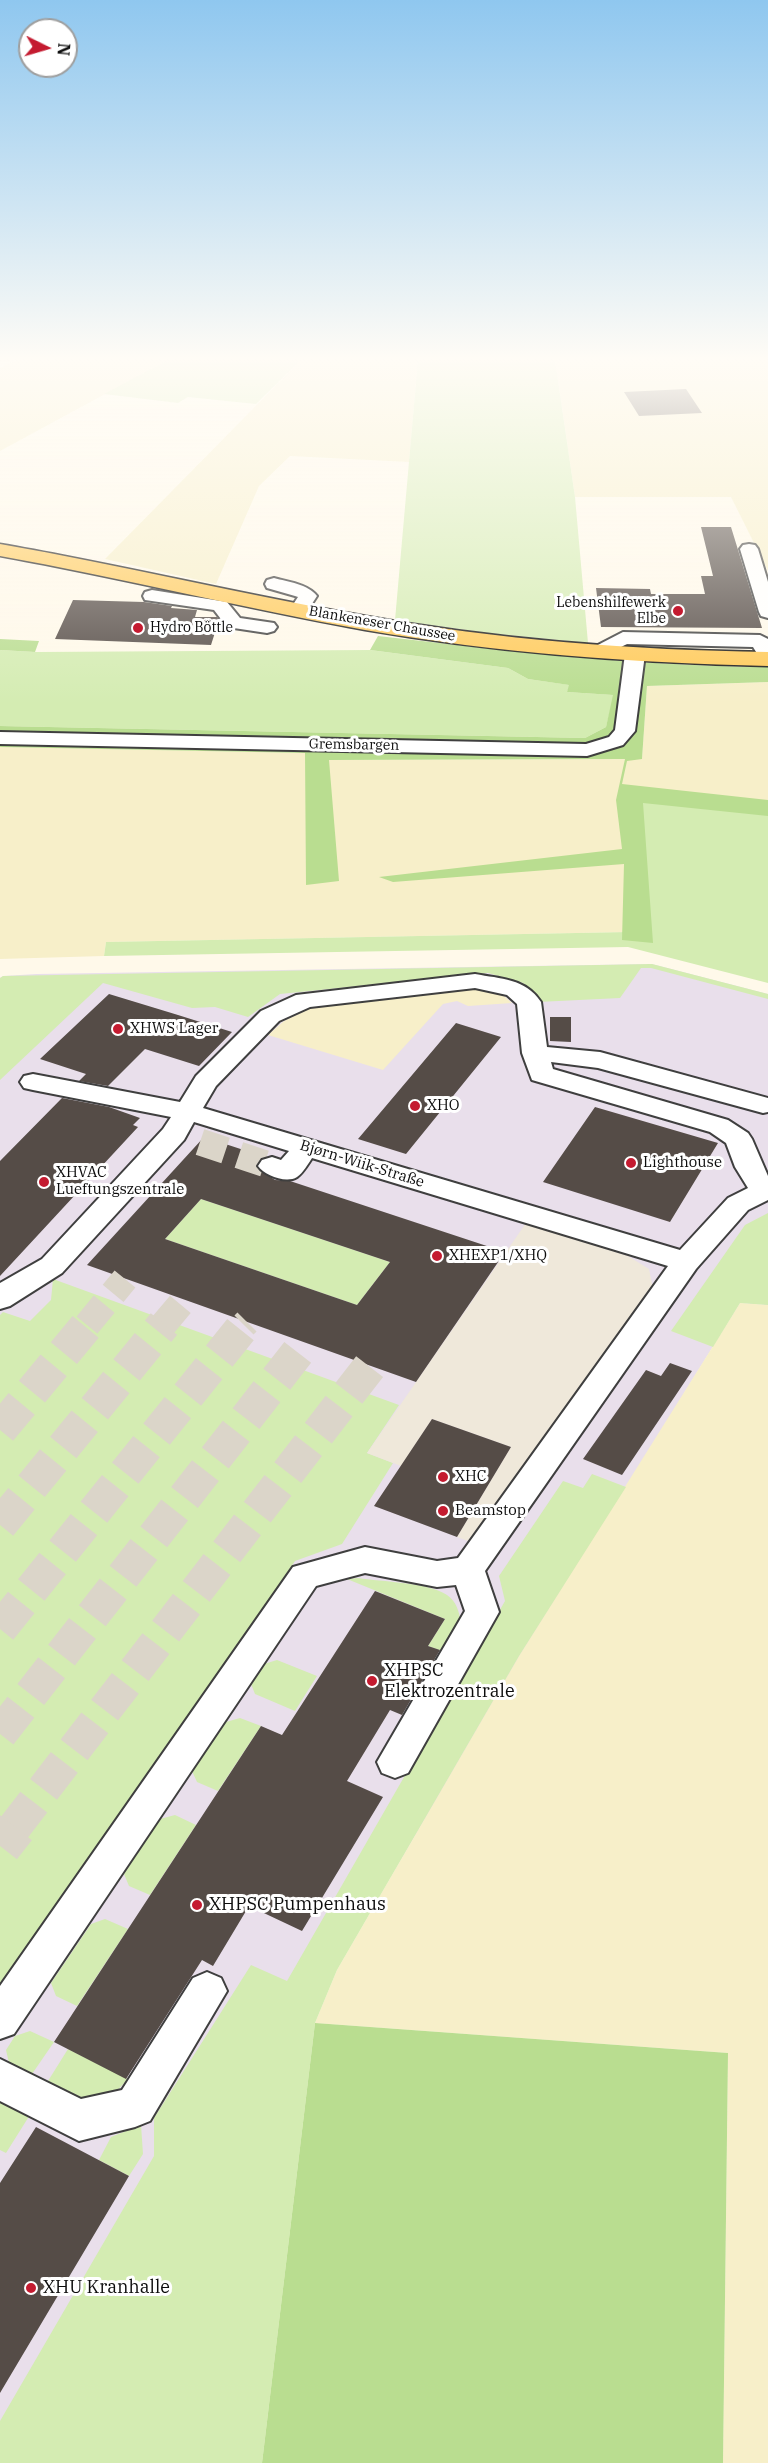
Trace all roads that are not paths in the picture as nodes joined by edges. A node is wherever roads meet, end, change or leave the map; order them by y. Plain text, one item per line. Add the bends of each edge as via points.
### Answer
1 (749, 549) dead end
2 (0, 550) edge
3 (273, 584) dead end
4 (152, 596) dead end
5 (228, 601) junction
6 (299, 609) junction
7 (768, 612) edge
8 (267, 627) dead end
9 (766, 647) edge
10 (601, 651) junction
11 (635, 654) junction
12 (0, 738) edge
13 (534, 1053) junction
14 (33, 1082) dead end
15 (763, 1105) dead end
16 (188, 1129) junction
17 (307, 1147) junction
18 (272, 1166) tunnel mouth
19 (766, 1190) edge
20 (686, 1262) junction
21 (0, 1299) edge
22 (468, 1570) junction
23 (395, 1762) dead end
24 (207, 1991) dead end
25 (0, 2020) edge
26 (0, 2079) edge

1 - 7 street
2 - 5 main road, Blankeneser Chaussee via 90,566
3 - 6 street via 308,596
4 - 5 street
5 - 6 main road, Blankeneser Chaussee
5 - 8 street via 234,623
6 - 10 main road, Blankeneser Chaussee via 421,632
9 - 10 street via 623,638
9 - 11 main road, Blankeneser Chaussee
10 - 11 main road, Blankeneser Chaussee
11 - 12 street, Gremsbargen via 625,731 616,741 587,750
13 - 15 street via 600,1060
13 - 16 street via 529,1002 515,989 475,981 305,1000 270,1016 205,1082
13 - 19 street via 541,1074 719,1126 738,1139 749,1167
14 - 16 street, Bjørn-Wiik-Straße
16 - 17 street, Bjørn-Wiik-Straße
16 - 21 street via 52,1266
17 - 18 street via 287,1171
17 - 20 street, Bjørn-Wiik-Straße
19 - 20 street via 738,1204
20 - 22 street
22 - 23 street via 482,1612
22 - 25 street via 437,1574 365,1560 305,1576
24 - 26 street via 135,2107 79,2120

